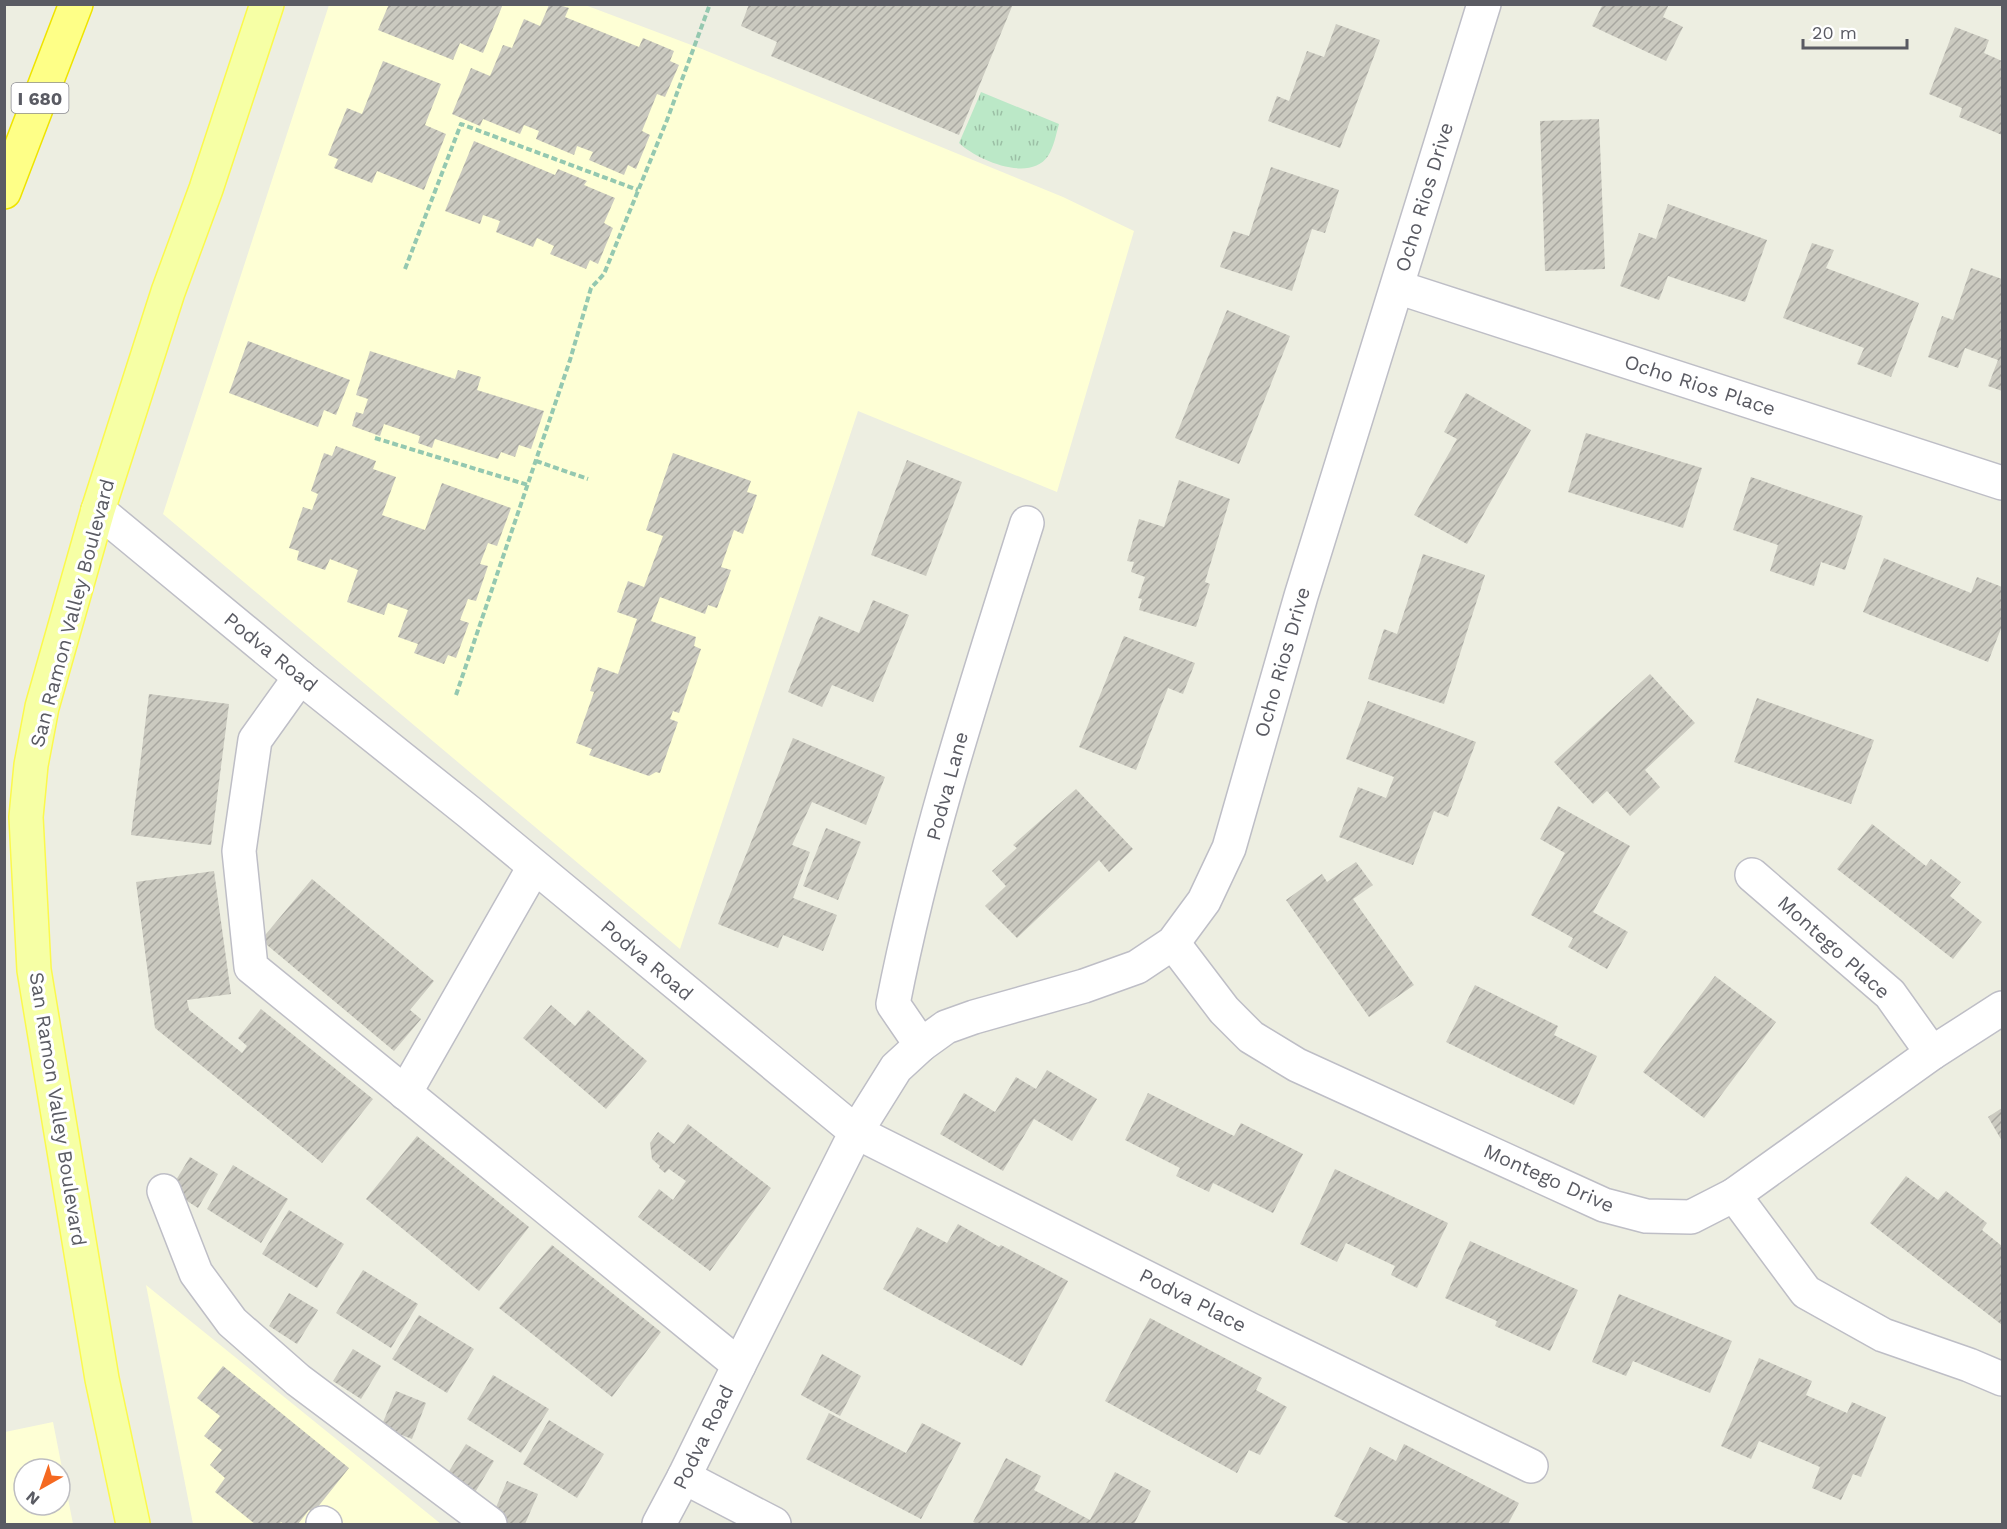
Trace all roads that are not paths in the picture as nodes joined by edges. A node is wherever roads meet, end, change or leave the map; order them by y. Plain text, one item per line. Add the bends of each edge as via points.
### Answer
1 (76, 4) edge
2 (267, 4) edge
3 (1484, 4) edge
4 (4, 192) edge
5 (1397, 287) junction
6 (2002, 483) edge
7 (98, 510) junction
8 (1027, 523) dead end
9 (300, 677) junction
10 (534, 867) junction
11 (1752, 875) dead end
12 (1173, 943) junction
13 (2002, 1008) edge
14 (921, 1045) junction
15 (1932, 1053) junction
16 (405, 1093) junction
17 (856, 1132) junction
18 (164, 1191) dead end
19 (1734, 1195) junction
20 (738, 1365) junction
21 (2002, 1379) edge
22 (1531, 1466) dead end
23 (684, 1477) junction
24 (133, 1524) edge
25 (490, 1524) edge
26 (659, 1524) edge
27 (774, 1524) edge

1 - 4 highway, I 680
2 - 7 main road, San Ramon Valley Boulevard
3 - 5 street, Ocho Rios Drive
5 - 6 street, Ocho Rios Place
5 - 12 street, Ocho Rios Drive via 1301,596 1229,848 1204,901
7 - 9 street, Podva Road
7 - 24 main road, San Ramon Valley Boulevard via 42,707 26,817 34,970 102,1379
8 - 14 street, Podva Lane via 965,722 908,930 893,1004
9 - 10 street, Podva Road
9 - 16 street via 255,740 239,851 251,967
10 - 16 street
10 - 17 street, Podva Road
11 - 15 street, Montego Place via 1890,994
12 - 14 street, Ocho Rios Drive via 1137,967 946,1027
12 - 19 street, Montego Drive via 1224,1010 1251,1037 1297,1065 1604,1205 1646,1216 1691,1217
13 - 15 street, Montego Drive
14 - 17 street, Ocho Rios Drive via 896,1068
15 - 19 street, Montego Drive
16 - 20 street
17 - 20 street, Podva Road
17 - 22 street, Podva Place
18 - 25 street via 196,1273 232,1322 298,1380
19 - 21 street via 1806,1292 1883,1335
20 - 23 street, Podva Road
23 - 26 street, Podva Road
23 - 27 street

